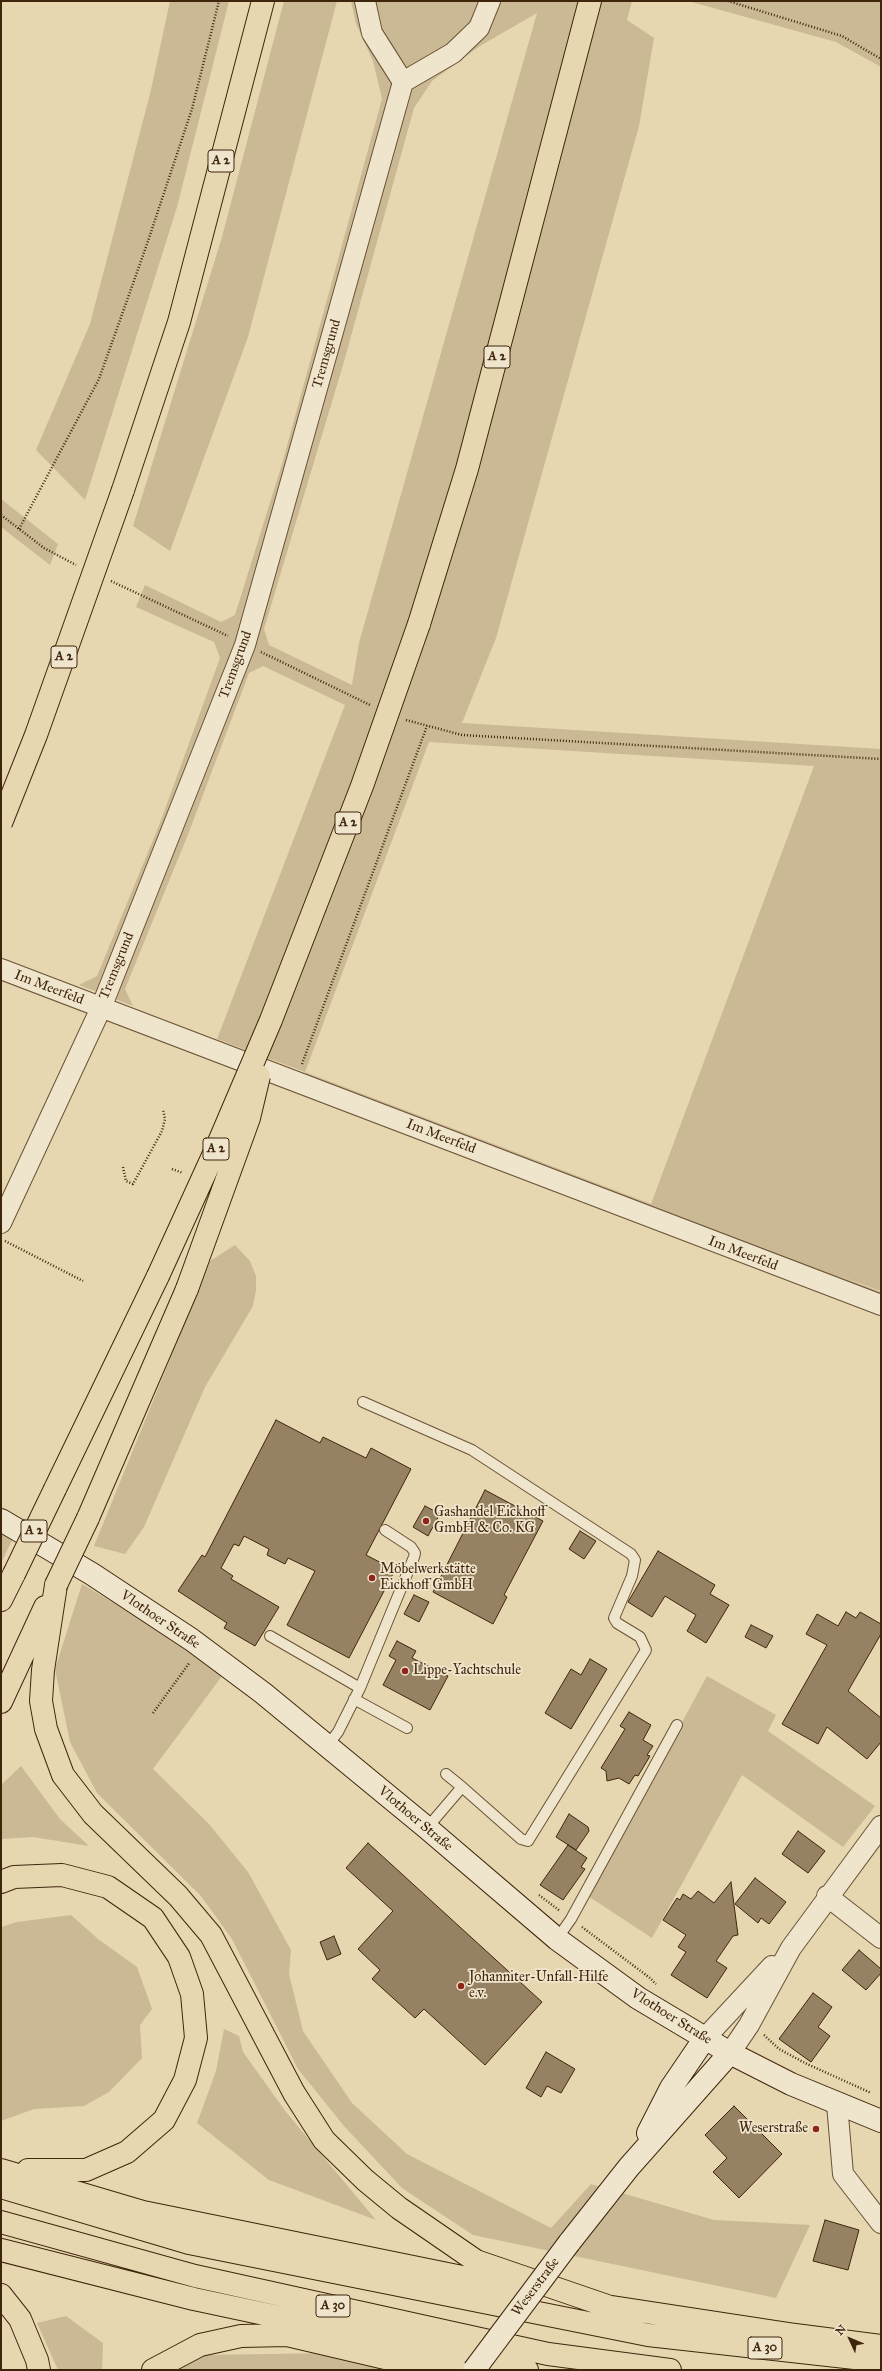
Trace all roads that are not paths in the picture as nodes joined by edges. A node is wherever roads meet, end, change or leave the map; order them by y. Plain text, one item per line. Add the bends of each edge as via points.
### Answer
1 (263, 1) edge
2 (365, 1) edge
3 (490, 1) edge
4 (589, 7) edge
5 (403, 82) junction
6 (1, 822) edge
7 (1, 969) edge
8 (101, 1008) junction
9 (271, 1020) junction
10 (1, 1223) edge
11 (881, 1305) edge
12 (363, 1402) dead end
13 (1, 1520) edge
14 (385, 1530) dead end
15 (56, 1585) junction
16 (1, 1600) edge
17 (270, 1636) dead end
18 (360, 1688) junction
19 (354, 1699) junction
20 (1, 1702) edge
21 (677, 1725) dead end
22 (407, 1728) dead end
23 (327, 1746) junction
24 (446, 1774) dead end
25 (462, 1787) junction
26 (881, 1826) edge
27 (427, 1828) junction
28 (1, 1882) edge
29 (827, 1896) junction
30 (881, 1938) edge
31 (557, 1939) junction
32 (790, 1948) junction
33 (705, 2038) junction
34 (730, 2053) junction
35 (837, 2104) junction
36 (881, 2121) edge
37 (629, 2167) junction
38 (1, 2169) edge
39 (1, 2187) edge
40 (1, 2222) edge
41 (881, 2223) edge
42 (1, 2250) edge
43 (1, 2295) edge
44 (613, 2308) junction
45 (881, 2346) edge
46 (881, 2361) edge
47 (39, 2370) edge
48 (153, 2370) edge
49 (474, 2370) edge
50 (524, 2370) edge
51 (527, 2370) edge
52 (670, 2370) edge

1 - 6 highway, A 2, bridge via 179,322 36,736
2 - 5 street via 372,33
3 - 5 street via 478,28 453,53
4 - 9 highway, A 2, bridge via 469,461 418,624 362,786
5 - 8 street, Tremsgrund via 245,645
7 - 8 street, Im Meerfeld
8 - 10 street, Tremsgrund
8 - 11 street, Im Meerfeld via 296,1080
9 - 15 highway, bridge via 249,1118 186,1289 88,1518
9 - 16 highway, A 2, bridge via 158,1276
12 - 25 lane via 472,1450 631,1554 635,1560 632,1576 614,1618 640,1637 646,1650 528,1841 521,1839
13 - 23 main road, Vlothoer Straße via 92,1574 203,1650 263,1693
14 - 18 lane via 411,1547 415,1553
15 - 20 highway
15 - 44 highway via 41,1701 46,1729 63,1775 93,1814 178,1896 211,1935 294,2093 324,2140 365,2180 400,2208 476,2261
17 - 18 lane
18 - 19 lane
19 - 22 lane
19 - 23 lane via 338,1732
21 - 31 lane via 571,1919
23 - 27 main road, Vlothoer Straße
24 - 25 lane
25 - 27 lane
26 - 29 street, Weserstraße
27 - 31 main road, Vlothoer Straße
28 - 38 highway via 14,1877 62,1875 108,1887 153,1918 179,1957 192,1994 196,2038 185,2080 164,2120 127,2152 86,2170
29 - 30 street
29 - 32 street, Weserstraße
31 - 33 main road, Vlothoer Straße via 638,1998
32 - 33 street, Weserstraße
32 - 34 street, Weserstraße via 749,2025
33 - 34 main road, Vlothoer Straße
33 - 37 main road, Weserstraße via 671,2088
34 - 35 main road, Vlothoer Straße
34 - 37 main road, Weserstraße
35 - 36 main road, Vlothoer Straße
35 - 41 street via 843,2174
37 - 49 main road, Weserstraße, bridge via 568,2243
38 - 44 highway via 144,2212
39 - 46 highway, A 30 via 189,2243 640,2334
40 - 52 highway, A 30 via 195,2276 540,2352
42 - 51 highway via 194,2299
43 - 47 highway via 20,2319
44 - 45 highway
48 - 50 highway via 200,2345 241,2336 286,2335 432,2369

